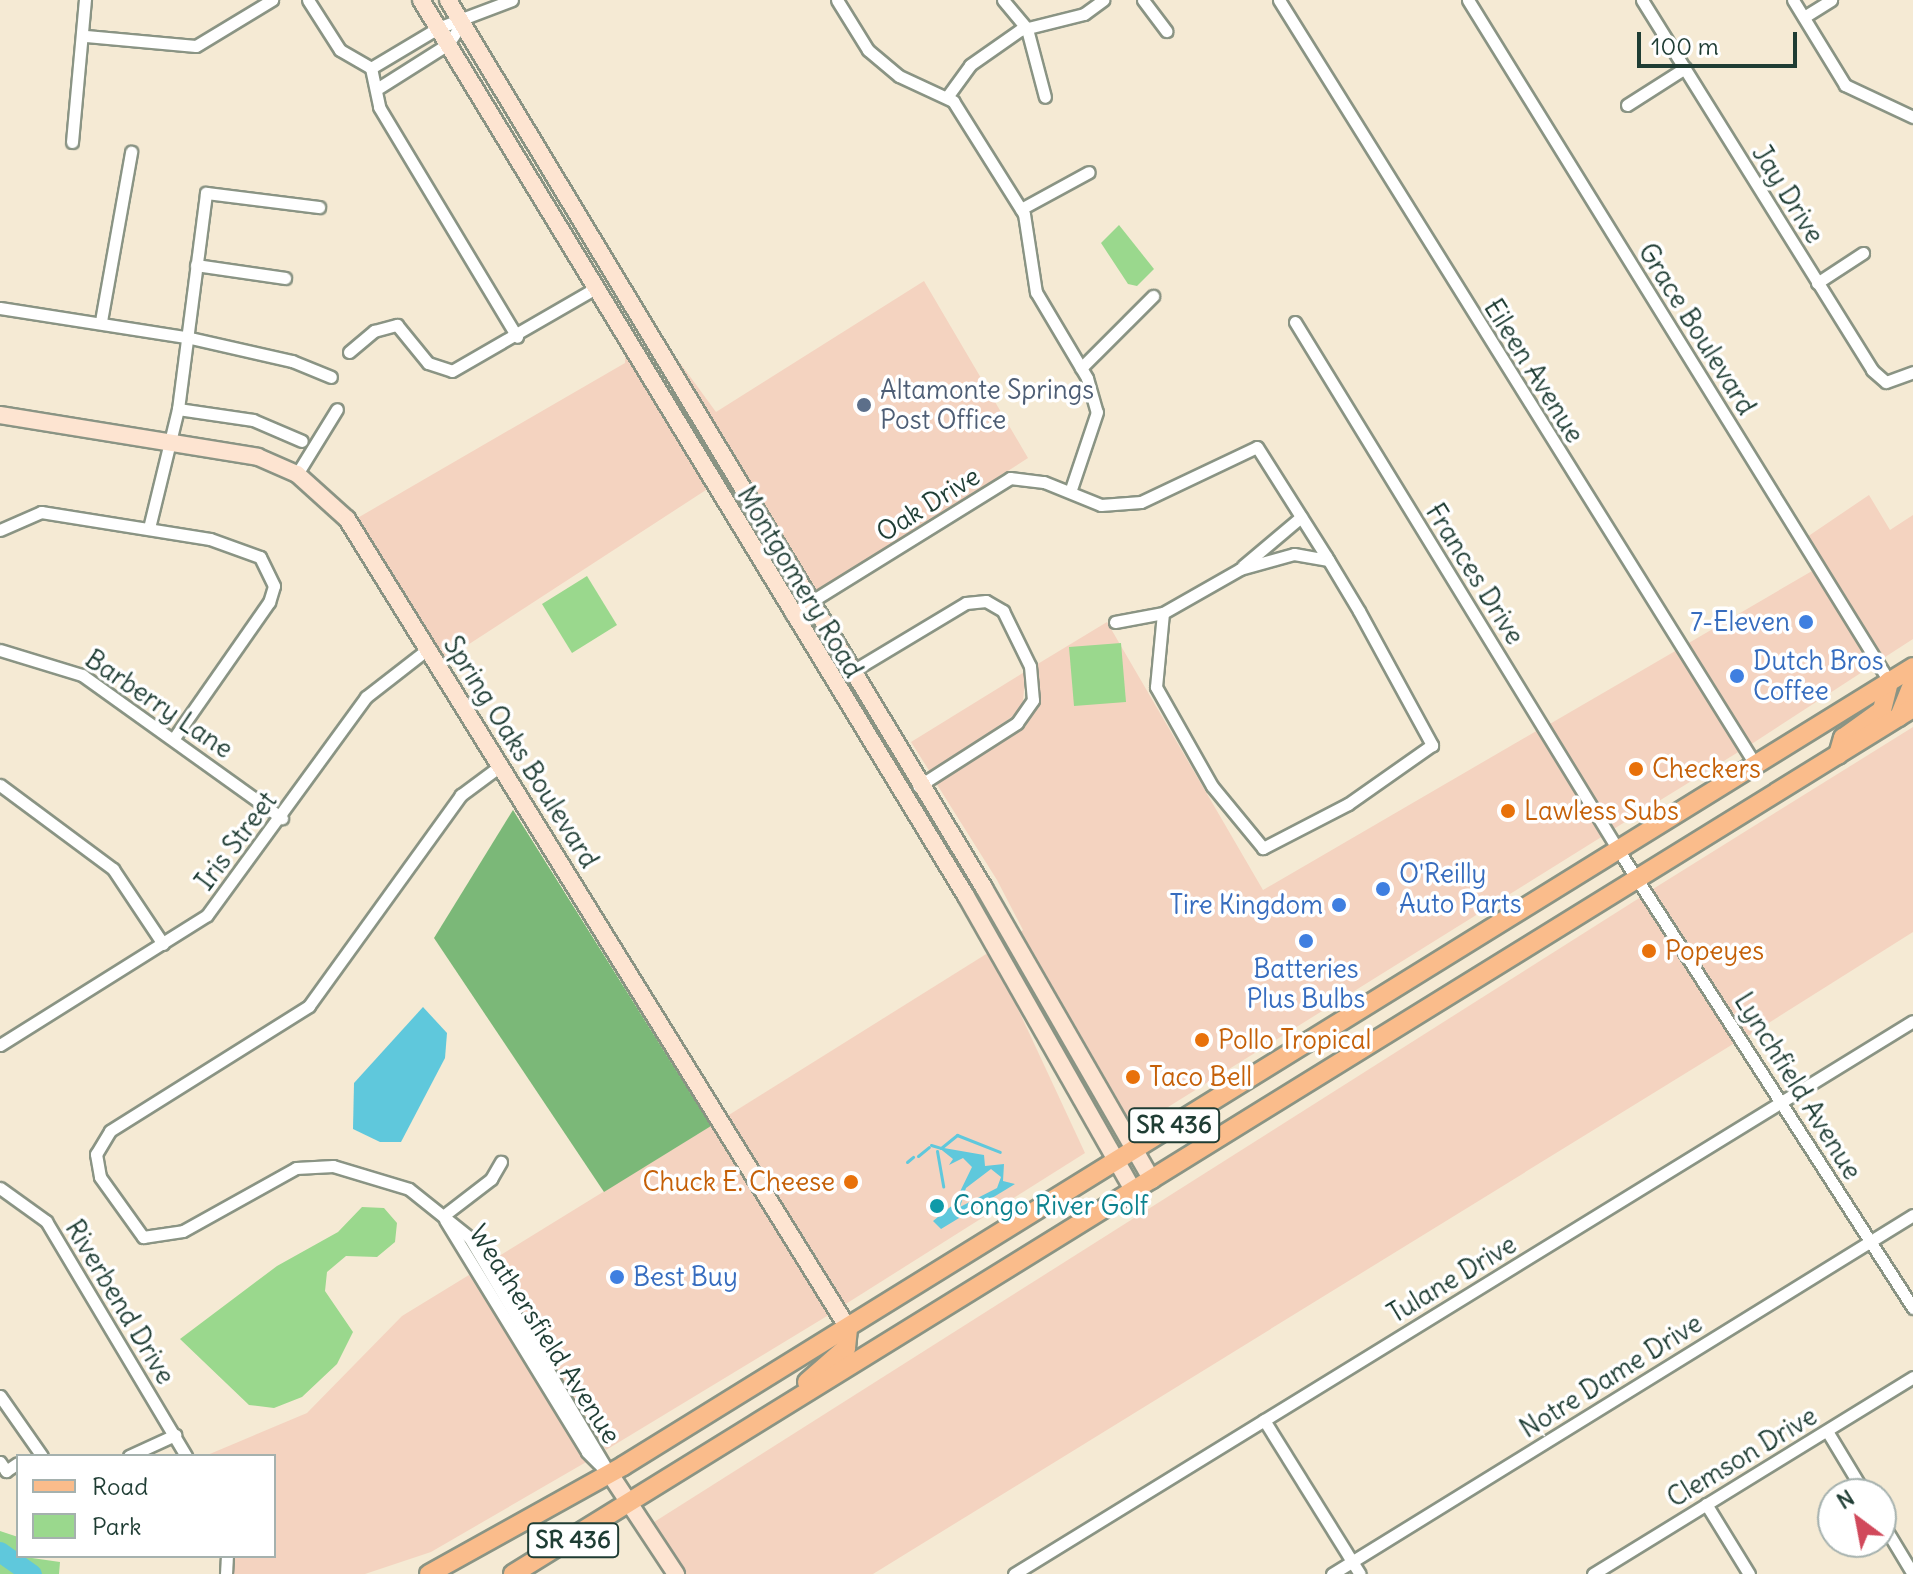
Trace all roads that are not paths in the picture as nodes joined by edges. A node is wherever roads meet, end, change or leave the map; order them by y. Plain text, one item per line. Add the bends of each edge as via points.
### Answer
1 (85, 0) edge
2 (272, 0) edge
3 (308, 0) edge
4 (421, 0) edge
5 (448, 0) edge
6 (510, 0) edge
7 (837, 0) edge
8 (1003, 0) edge
9 (1103, 0) edge
10 (1143, 0) edge
11 (1279, 0) edge
12 (1468, 0) edge
13 (1642, 0) edge
14 (1793, 0) edge
15 (1831, 0) edge
16 (1804, 17) junction
17 (462, 23) junction
18 (438, 28) junction
19 (1027, 29) junction
20 (1166, 31) dead end
21 (86, 36) junction
22 (448, 44) junction
23 (371, 68) junction
24 (1685, 68) junction
25 (380, 87) junction
26 (947, 97) junction
27 (1045, 97) dead end
28 (1627, 105) dead end
29 (1913, 117) edge
30 (72, 142) dead end
31 (131, 152) dead end
32 (553, 169) junction
33 (1089, 172) dead end
34 (532, 182) junction
35 (319, 207) dead end
36 (1021, 209) junction
37 (1863, 253) dead end
38 (196, 265) junction
39 (285, 278) dead end
40 (1817, 283) junction
41 (596, 288) junction
42 (1153, 296) dead end
43 (0, 308) edge
44 (101, 321) junction
45 (1295, 322) dead end
46 (186, 337) junction
47 (517, 337) junction
48 (349, 352) dead end
49 (1081, 368) junction
50 (1913, 372) edge
51 (331, 377) dead end
52 (178, 409) junction
53 (337, 409) dead end
54 (0, 415) edge
55 (677, 423) junction
56 (705, 424) junction
57 (166, 439) junction
58 (302, 441) dead end
59 (297, 474) junction
60 (1070, 492) junction
61 (1301, 517) junction
62 (149, 528) junction
63 (0, 530) edge
64 (1328, 560) junction
65 (1240, 569) junction
66 (810, 604) junction
67 (1163, 613) junction
68 (791, 614) junction
69 (1115, 622) dead end
70 (429, 648) junction
71 (0, 650) edge
72 (1913, 667) edge
73 (851, 672) junction
74 (1889, 681) junction
75 (1913, 682) edge
76 (1906, 713) edge
77 (863, 736) junction
78 (174, 738) junction
79 (1838, 755) junction
80 (1755, 764) junction
81 (500, 766) junction
82 (0, 785) edge
83 (919, 786) junction
84 (282, 818) junction
85 (1617, 848) junction
86 (1640, 879) junction
87 (163, 944) junction
88 (1913, 1021) edge
89 (0, 1045) edge
90 (1783, 1102) junction
91 (1133, 1151) junction
92 (1115, 1161) junction
93 (501, 1162) dead end
94 (1152, 1180) junction
95 (0, 1188) edge
96 (1134, 1192) junction
97 (1913, 1215) edge
98 (443, 1216) junction
99 (1871, 1242) junction
100 (1913, 1308) edge
101 (848, 1328) junction
102 (1913, 1377) edge
103 (0, 1396) edge
104 (794, 1404) junction
105 (1264, 1420) junction
106 (1827, 1431) junction
107 (175, 1435) junction
108 (36, 1454) edge
109 (133, 1454) edge
110 (185, 1454) edge
111 (0, 1462) edge
112 (16, 1464) edge
113 (610, 1474) junction
114 (1855, 1478) edge
115 (632, 1504) junction
116 (1706, 1504) junction
117 (1897, 1548) edge
118 (1353, 1561) junction
119 (429, 1574) edge
120 (513, 1574) edge
121 (676, 1574) edge
122 (1014, 1574) edge
123 (1332, 1574) edge
124 (1360, 1574) edge
125 (1593, 1574) edge
126 (1749, 1574) edge
127 (1913, 1574) edge

1 - 21 street
2 - 21 street via 196,46
3 - 23 street via 340,50
4 - 18 main road, Montgomery Road
5 - 17 main road, Montgomery Road
6 - 17 street
7 - 26 street via 868,50 899,76
8 - 19 street
9 - 19 street via 1084,14
10 - 20 street
11 - 80 street, Eileen Avenue
12 - 74 street, Grace Boulevard
13 - 24 street, Jay Drive
14 - 16 street
15 - 16 street
16 - 29 street via 1845,85
17 - 18 street
17 - 22 street
17 - 32 main road, Montgomery Road
18 - 22 main road, Montgomery Road
18 - 23 street
19 - 26 street via 970,65
19 - 27 street
21 - 30 street
22 - 25 street
22 - 34 main road, Montgomery Road
23 - 25 street
24 - 28 street
24 - 40 street, Jay Drive
25 - 47 street via 379,107
26 - 36 street
31 - 44 street
32 - 34 main road
32 - 56 main road, Montgomery Road
33 - 36 street
34 - 41 main road, Montgomery Road
35 - 38 street via 206,193
36 - 49 street via 1036,292
37 - 40 street
38 - 39 street
38 - 46 street
40 - 50 street, Jay Drive via 1878,377 1894,381
41 - 47 street
41 - 55 main road, Montgomery Road
42 - 49 street
43 - 44 street
44 - 46 street
45 - 85 street, Frances Drive
46 - 51 street via 292,361
46 - 52 street
47 - 48 street via 452,371 428,363 397,325 374,331
49 - 60 street via 1097,412
52 - 57 street
52 - 58 street via 253,420
53 - 59 street
54 - 57 main road, Spring Oaks Boulevard
55 - 56 main road
55 - 68 main road, Montgomery Road
56 - 66 main road, Montgomery Road
57 - 59 main road, Spring Oaks Boulevard via 258,457
57 - 62 street
59 - 70 main road, Spring Oaks Boulevard via 347,519
60 - 61 street, Oak Drive via 1101,505 1141,502 1257,447
60 - 66 street, Oak Drive via 1010,478
61 - 64 street
61 - 65 street
62 - 63 street via 41,512
62 - 78 street via 247,549 260,557 274,586
64 - 65 street via 1294,554
64 - 67 street via 1432,745 1283,843 1263,848 1244,831 1156,687
65 - 67 street
66 - 68 street, Oak Drive
66 - 73 main road, Montgomery Road
67 - 69 street
68 - 77 main road, Montgomery Road
70 - 81 main road, Spring Oaks Boulevard
70 - 84 street, Iris Street via 366,697
71 - 78 street, Barberry Lane via 82,675
72 - 74 main road, SR 436
73 - 83 main road, Montgomery Road
73 - 83 street via 966,603 986,601 1003,611 1030,666 1033,700 1017,723
74 - 79 main road via 1882,710 1843,738
74 - 80 main road, SR 436
75 - 76 main road
76 - 79 main road, SR 436
77 - 83 main road via 893,772
77 - 92 main road, Montgomery Road via 966,896
78 - 84 street, Barberry Lane
79 - 86 main road, SR 436
80 - 85 main road, SR 436
81 - 98 street, Weathersfield Avenue via 461,795 309,1006 110,1131 96,1154 100,1177 143,1237 173,1235 273,1174 319,1164 409,1189
81 - 101 main road, Spring Oaks Boulevard
82 - 87 street via 113,869
83 - 91 main road, Montgomery Road
84 - 87 street, Iris Street via 222,901
85 - 86 street, Lynchfield Avenue
85 - 91 main road, SR 436
86 - 90 street, Lynchfield Avenue
86 - 94 main road, SR 436
87 - 89 street, Iris Street
88 - 90 street, Tulane Drive
90 - 99 street, Lynchfield Avenue
90 - 105 street, Tulane Drive
91 - 92 main road, SR 436
91 - 94 main road, Montgomery Road
92 - 96 main road, Montgomery Road
92 - 101 main road, SR 436
93 - 98 street via 491,1179
94 - 96 main road, SR 436
95 - 107 street, Riverbend Drive via 46,1221
96 - 104 main road, SR 436
97 - 99 street, Notre Dame Drive
98 - 113 street, Weathersfield Avenue via 587,1452
99 - 100 street, Lynchfield Avenue
99 - 118 street, Notre Dame Drive
101 - 104 main road via 846,1348 802,1386
101 - 113 main road, SR 436
102 - 106 street, Clemson Drive
103 - 108 street
104 - 115 main road, SR 436
105 - 118 street
105 - 122 street, Tulane Drive
106 - 114 street
106 - 116 street, Clemson Drive
107 - 109 street
107 - 110 street, Riverbend Drive
111 - 112 street via 6,1471
113 - 115 main road, Weathersfield Avenue
113 - 119 main road, SR 436
115 - 120 main road, SR 436
115 - 121 main road, Weathersfield Avenue
116 - 125 street, Clemson Drive
116 - 126 street
117 - 127 street
118 - 123 street, Notre Dame Drive
118 - 124 street

